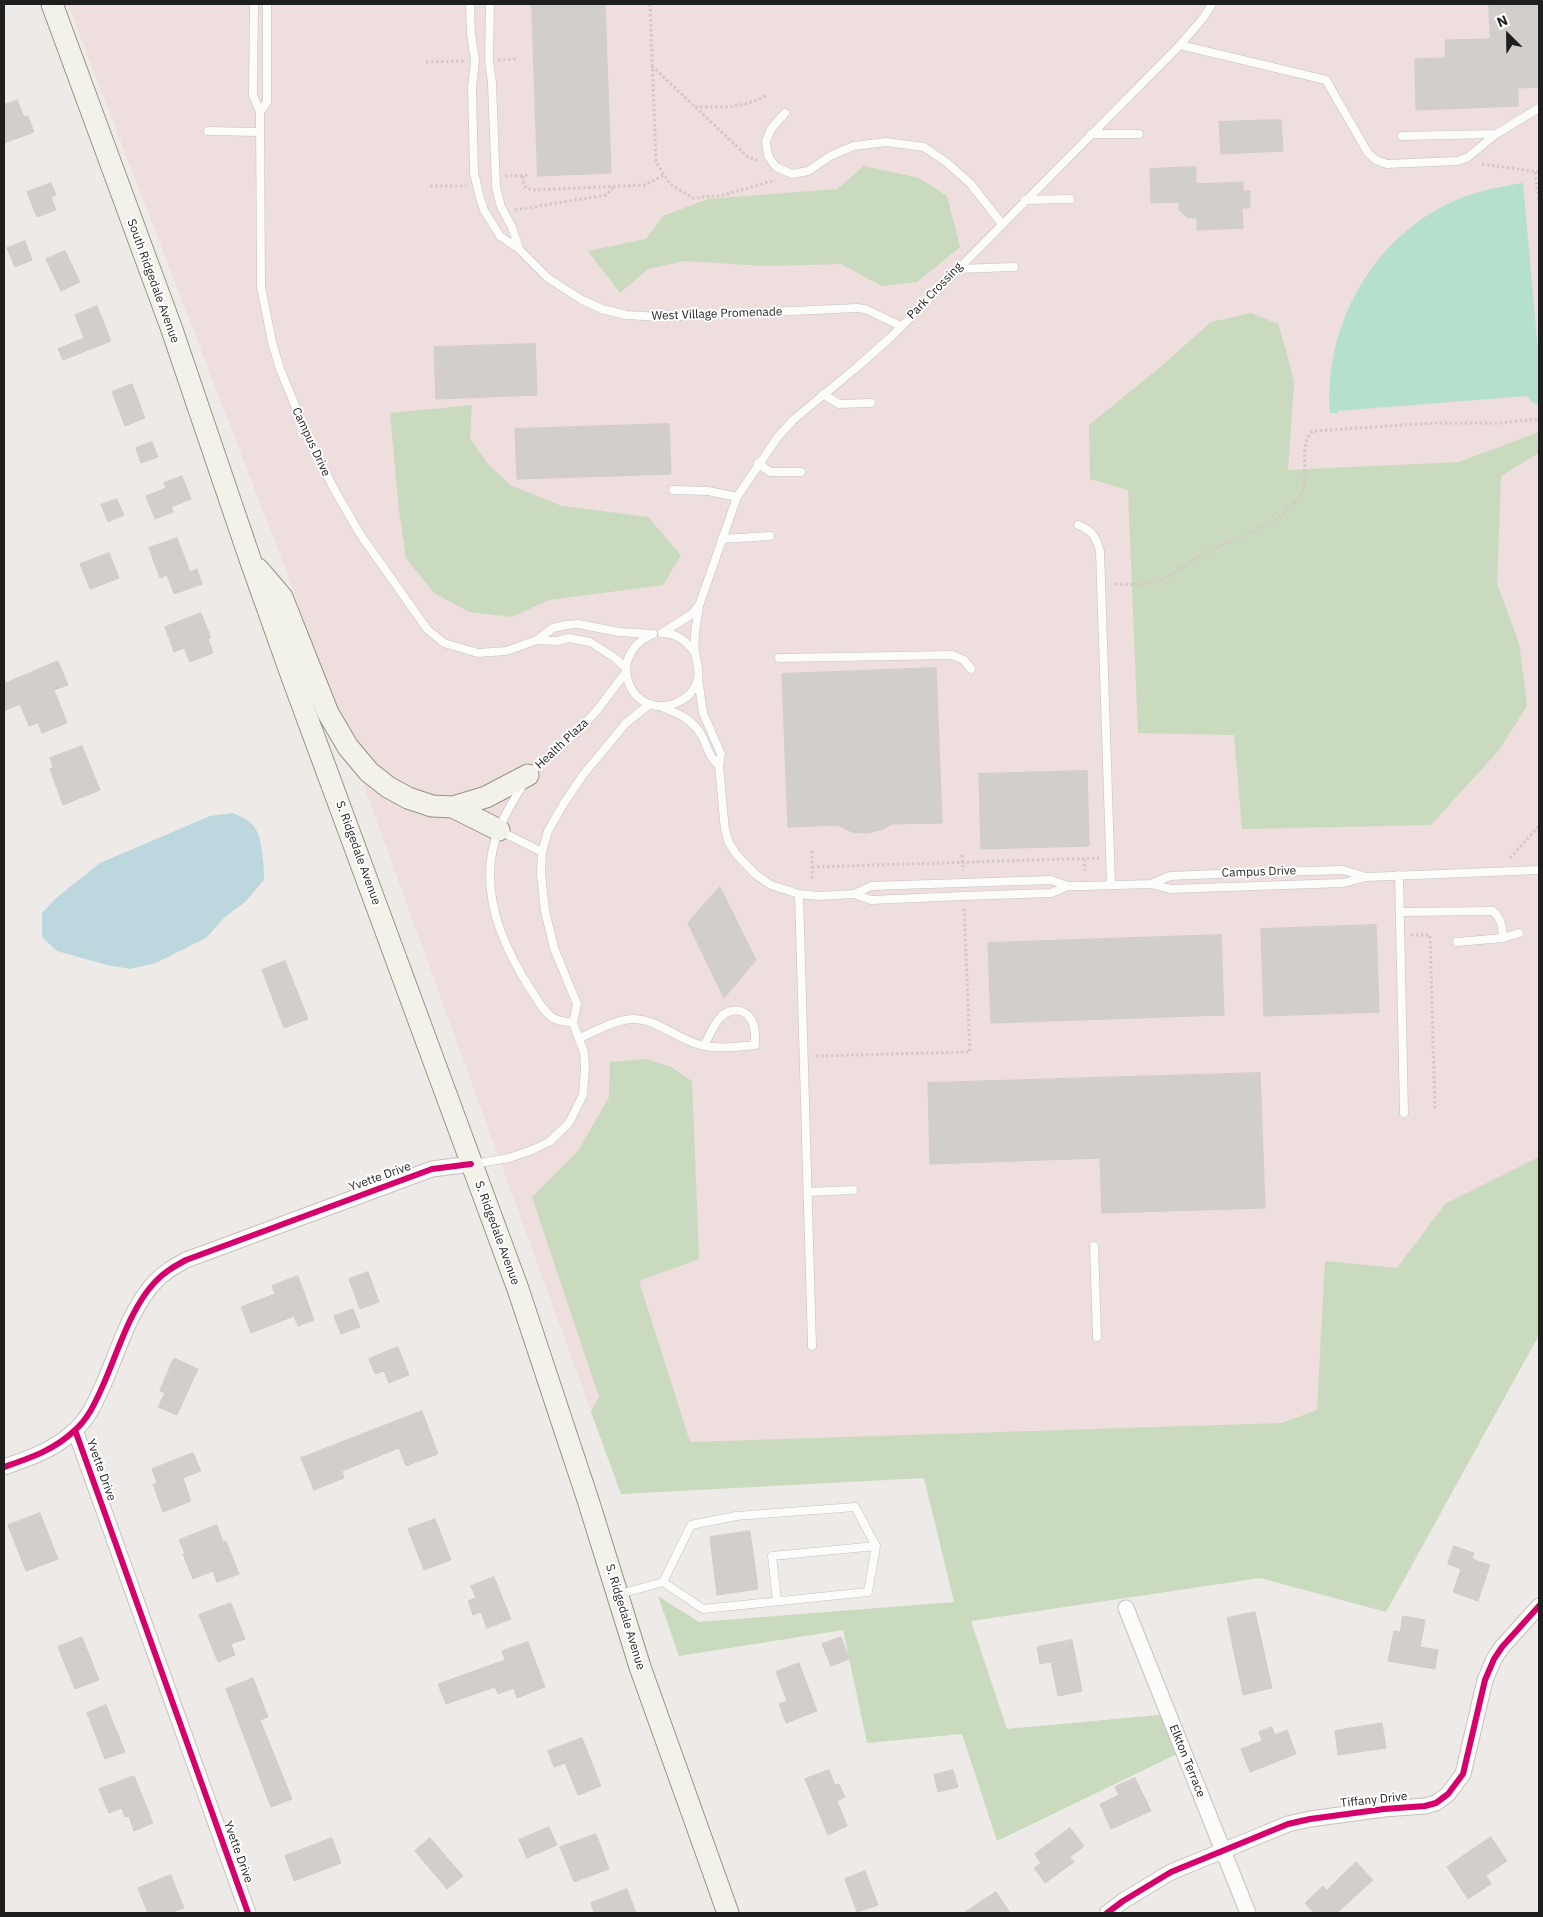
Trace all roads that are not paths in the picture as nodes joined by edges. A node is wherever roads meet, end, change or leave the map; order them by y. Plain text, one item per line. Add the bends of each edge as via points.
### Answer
1 (52, 4) edge
2 (254, 4) edge
3 (267, 4) edge
4 (470, 4) edge
5 (490, 4) edge
6 (1212, 4) edge
7 (1180, 45) junction
8 (1539, 108) edge
9 (260, 112) junction
10 (785, 113) dead end
11 (208, 131) dead end
12 (260, 132) junction
13 (1091, 134) junction
14 (1140, 134) dead end
15 (1496, 134) junction
16 (1402, 136) dead end
17 (1070, 199) dead end
18 (1025, 200) junction
19 (1002, 224) junction
20 (519, 249) junction
21 (1014, 267) dead end
22 (957, 269) junction
23 (901, 326) junction
24 (823, 394) junction
25 (871, 404) dead end
26 (758, 463) junction
27 (801, 472) dead end
28 (673, 490) dead end
29 (737, 497) junction
30 (1078, 525) dead end
31 (770, 536) dead end
32 (722, 539) junction
33 (250, 559) junction
34 (700, 603) junction
35 (658, 634) junction
36 (537, 640) junction
37 (695, 653) junction
38 (779, 658) dead end
39 (971, 669) dead end
40 (625, 670) junction
41 (698, 678) junction
42 (650, 704) junction
43 (662, 707) junction
44 (719, 766) junction
45 (528, 775) junction
46 (453, 807) junction
47 (498, 830) junction
48 (542, 852) junction
49 (1539, 870) edge
50 (1399, 876) junction
51 (1366, 877) junction
52 (1151, 884) junction
53 (1111, 885) junction
54 (1068, 886) junction
55 (799, 894) junction
56 (854, 894) junction
57 (1400, 912) junction
58 (1519, 933) dead end
59 (1503, 938) junction
60 (1457, 942) dead end
61 (574, 1023) junction
62 (580, 1038) junction
63 (704, 1045) junction
64 (1404, 1114) dead end
65 (471, 1164) junction
66 (853, 1190) dead end
67 (808, 1192) junction
68 (1094, 1246) dead end
69 (1097, 1337) dead end
70 (812, 1346) dead end
71 (75, 1430) junction
72 (4, 1467) edge
73 (876, 1546) junction
74 (663, 1582) junction
75 (618, 1595) junction
76 (777, 1602) junction
77 (1539, 1606) edge
78 (1126, 1608) dead end
79 (1223, 1851) junction
80 (248, 1913) edge
81 (728, 1913) edge
82 (1107, 1913) edge
83 (1248, 1913) edge

1 - 33 main road, South Ridgedale Avenue via 170,327
2 - 9 lane, Campus Drive via 253,95
3 - 9 lane, Campus Drive via 267,102
4 - 20 lane, West Village Promenade via 475,61 472,88 476,184 484,210 500,236
5 - 20 lane, West Village Promenade via 489,60 496,187
6 - 7 lane, Park Crossing
7 - 13 lane, Park Crossing
7 - 15 lane via 1326,80 1368,153 1387,164 1458,161 1468,158
8 - 15 lane
9 - 12 lane, Campus Drive
10 - 19 lane via 771,129 766,141 768,156 776,167 792,174 808,171 832,155 854,146 886,142 924,147 970,183
11 - 12 lane
12 - 36 lane, Campus Drive via 261,287 265,311 289,396 334,489 360,534 427,629 444,643 466,651 491,653
13 - 14 lane
13 - 18 lane, Park Crossing
15 - 16 lane
17 - 18 lane
18 - 19 lane, Park Crossing
19 - 22 lane, Park Crossing
20 - 23 lane, West Village Promenade via 548,278 582,300 626,315 660,317 857,308
21 - 22 lane
22 - 23 lane, Park Crossing
23 - 24 lane, Park Crossing
24 - 25 lane via 839,404
24 - 26 lane, Park Crossing via 793,420
26 - 27 lane via 770,472
26 - 29 lane, Park Crossing
28 - 29 lane via 708,491
29 - 32 lane, Park Crossing
30 - 53 lane via 1088,528 1096,537 1100,551
31 - 32 lane
32 - 34 lane, Park Crossing
33 - 46 main road via 282,597 328,713 348,747 388,788 432,806
33 - 65 main road, S. Ridgedale Avenue
34 - 35 lane, Park Crossing via 692,614
34 - 37 lane, Park Crossing
35 - 36 lane, Campus Drive via 618,632 578,624 553,628
35 - 37 lane via 678,636
35 - 40 lane via 639,640 630,653
36 - 40 lane, Campus Drive via 585,640 615,658
37 - 41 lane via 699,665
38 - 39 lane via 952,655 964,660
40 - 42 lane via 631,690
40 - 45 lane, Health Plaza via 598,709
41 - 43 lane via 685,699
41 - 44 lane, Campus Drive via 703,713 721,754
42 - 43 lane
42 - 48 lane via 626,723 583,774 548,831
43 - 44 lane, Campus Drive via 690,721 700,732 710,757
44 - 55 lane, Campus Drive via 729,843 755,874 771,885
45 - 46 main road via 486,797
45 - 47 lane, Health Plaza
46 - 47 main road
47 - 48 lane
47 - 61 lane, Health Plaza via 491,859 490,885 499,928 516,968 541,1005 553,1018
48 - 61 lane via 545,911 554,948 577,1004
49 - 50 lane, Campus Drive
50 - 51 lane, Campus Drive
50 - 57 lane
51 - 52 lane, Campus Drive via 1343,883 1170,889
51 - 52 lane, Campus Drive via 1343,870 1306,871 1170,876
52 - 53 lane, Campus Drive
53 - 54 lane, Campus Drive
54 - 56 lane, Campus Drive via 1051,893 871,900
54 - 56 lane, Campus Drive via 1050,880 871,886
55 - 56 lane, Campus Drive
55 - 67 lane
57 - 59 lane via 1493,912 1502,924
57 - 64 lane
58 - 59 lane
59 - 60 lane
61 - 62 lane
62 - 63 lane via 634,1019 660,1025
62 - 65 lane via 584,1052 583,1095 569,1123 549,1142 532,1150 508,1159
63 - 63 lane via 755,1044 755,1030 748,1015 741,1010 726,1013
65 - 71 street, Yvette Drive via 432,1170 169,1269 155,1282 136,1309 94,1406
65 - 75 main road, S. Ridgedale Avenue via 542,1359
66 - 67 lane
67 - 70 lane
68 - 69 lane
71 - 72 street via 44,1452
71 - 80 street, Yvette Drive
73 - 74 lane via 855,1507 736,1516 691,1525
73 - 76 lane via 868,1592
73 - 76 lane via 772,1556
74 - 75 lane
74 - 76 lane via 703,1609
75 - 81 main road, S. Ridgedale Avenue via 640,1667
77 - 79 street, Tiffany Drive via 1494,1659 1485,1680 1463,1774 1448,1794 1425,1806 1288,1824
78 - 79 street, Elkton Terrace
79 - 82 street, Tiffany Drive via 1171,1872
79 - 83 street, Elkton Terrace

